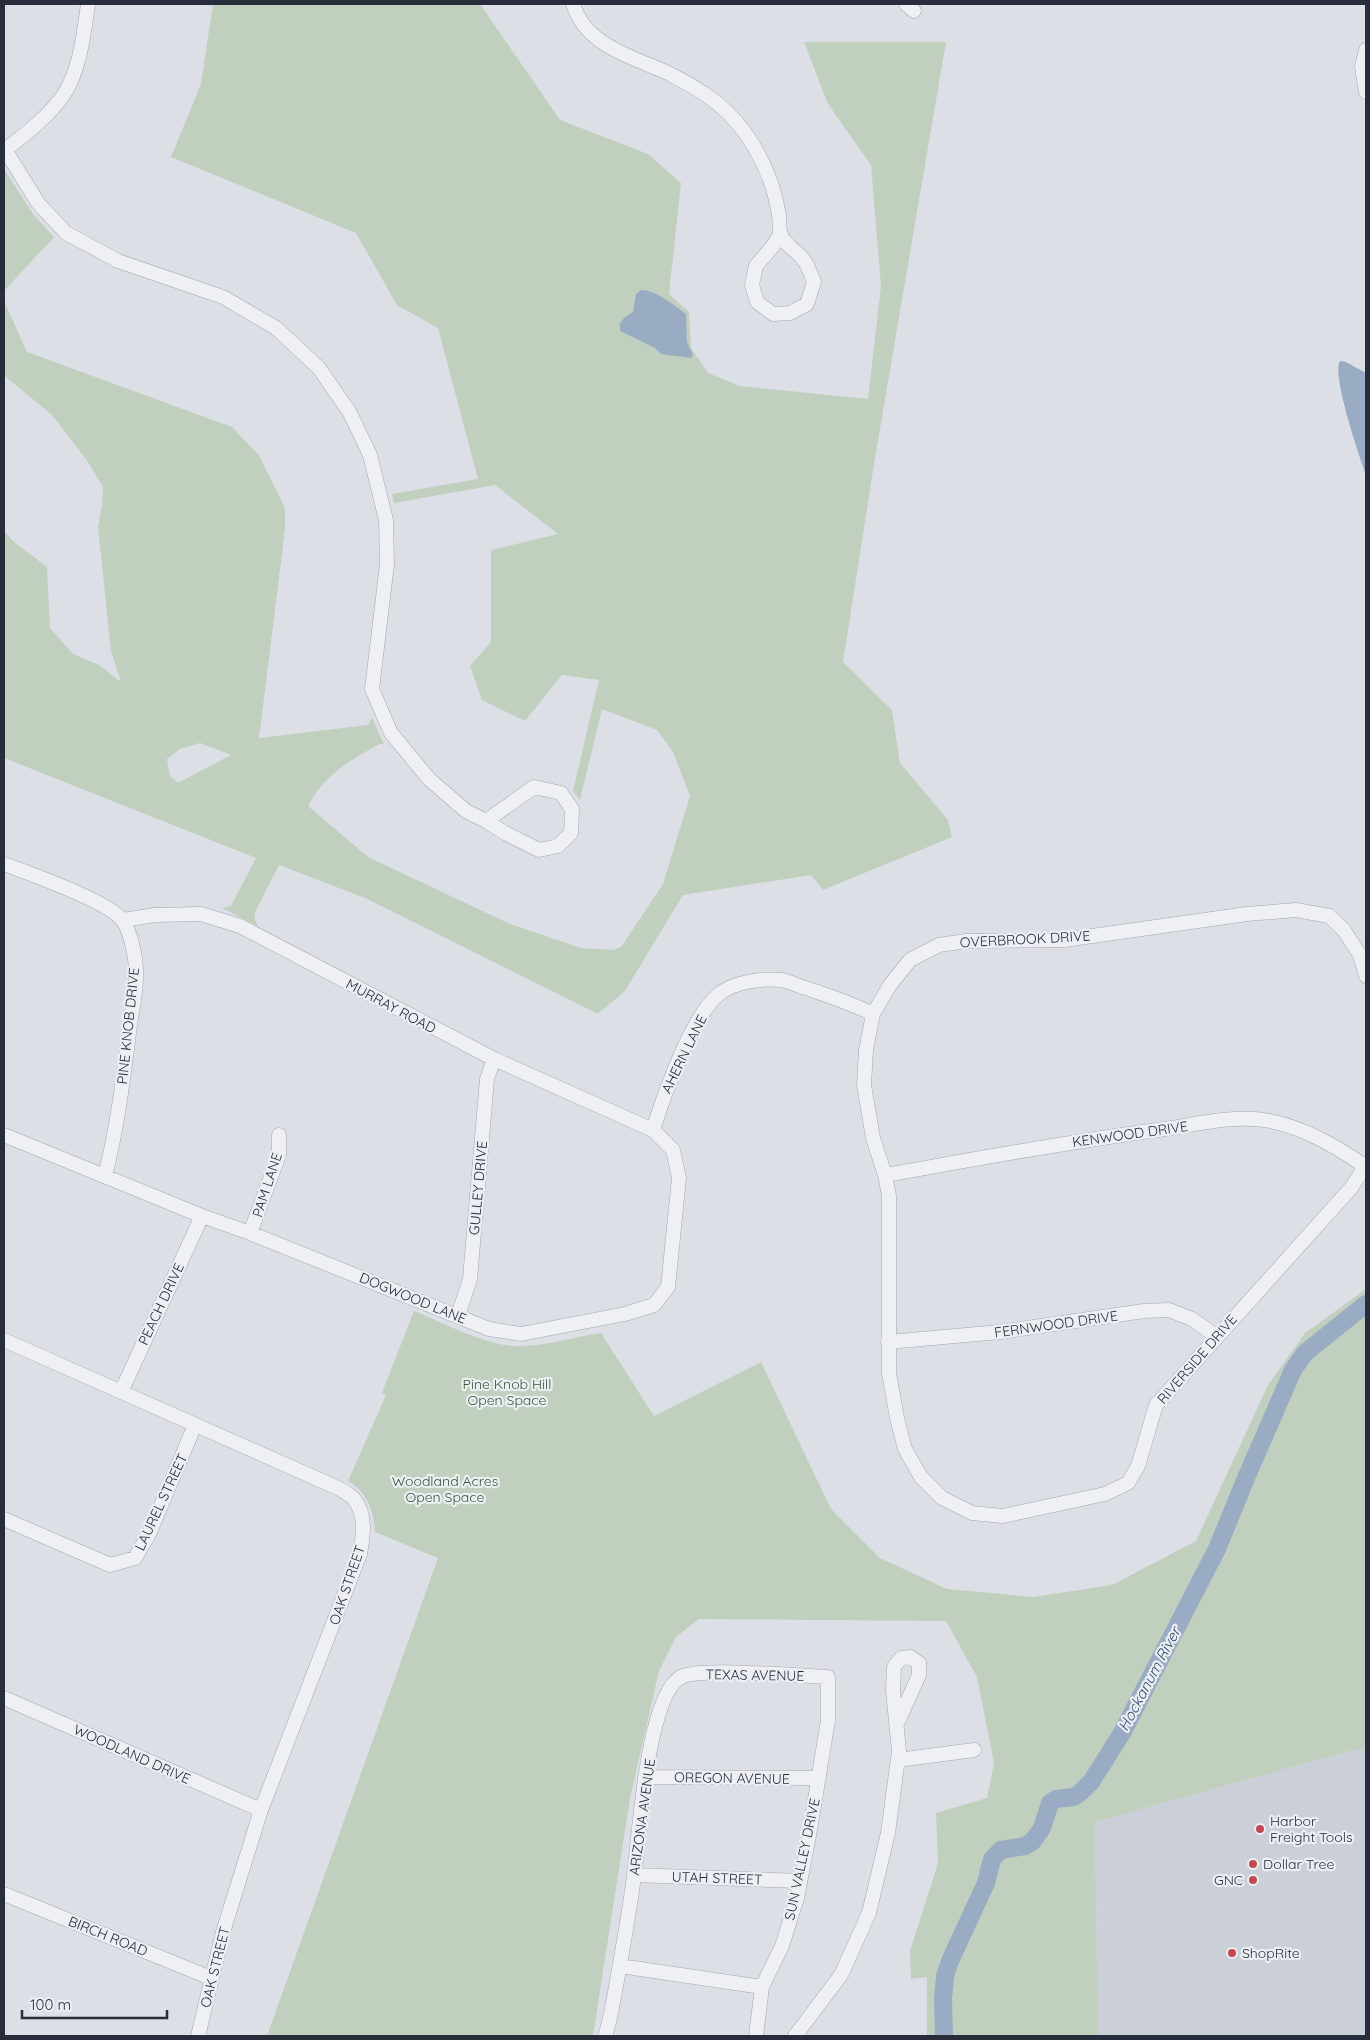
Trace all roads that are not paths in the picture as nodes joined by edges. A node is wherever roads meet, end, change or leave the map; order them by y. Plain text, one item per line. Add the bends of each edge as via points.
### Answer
1 (88, 4) edge
2 (573, 4) edge
3 (1366, 50) edge
4 (1366, 92) edge
5 (4, 149) edge
6 (780, 234) junction
7 (486, 820) junction
8 (4, 864) edge
9 (123, 920) junction
10 (1366, 976) edge
11 (873, 1014) junction
12 (494, 1059) junction
13 (653, 1130) junction
14 (4, 1135) edge
15 (279, 1136) dead end
16 (1366, 1166) edge
17 (885, 1174) junction
18 (105, 1176) junction
19 (202, 1216) junction
20 (250, 1233) junction
21 (458, 1316) junction
22 (1216, 1336) junction
23 (4, 1340) edge
24 (888, 1342) junction
25 (121, 1392) junction
26 (195, 1425) junction
27 (4, 1519) edge
28 (682, 1676) joint
29 (828, 1677) joint
30 (4, 1698) edge
31 (897, 1724) dead end
32 (974, 1750) dead end
33 (898, 1760) junction
34 (644, 1777) junction
35 (819, 1778) junction
36 (261, 1810) junction
37 (634, 1875) junction
38 (800, 1881) junction
39 (4, 1894) edge
40 (620, 1966) junction
41 (211, 1978) junction
42 (762, 1987) junction
43 (198, 2036) edge
44 (605, 2036) edge
45 (756, 2036) edge
46 (794, 2036) edge

1 - 5 street via 76,70 63,96 35,126
2 - 6 street via 576,14 597,39 619,54 671,75 710,98 742,129 767,170 779,215
3 - 4 street via 1362,67
5 - 7 street via 38,203 66,233 118,261 223,297 276,328 319,368 350,413 370,455 386,520 387,564 372,689 391,733 429,779 466,811
6 - 6 street via 804,259 814,282 807,304 790,313 773,314 757,302 752,285 756,266
7 - 7 street via 539,850 558,846 571,833 572,809 561,793 534,787
8 - 9 street via 100,904
9 - 12 street, MURRAY ROAD via 155,915 201,914 240,926
9 - 18 street, PINE KNOB DRIVE via 132,946 136,973 122,1087
10 - 11 street, OVERBROOK DRIVE via 1360,955 1343,929 1328,916 1296,910 1064,940 966,941 939,945 910,960
11 - 13 street, AHERN LANE via 781,980 744,982 720,993 706,1008 687,1043 662,1099
11 - 17 street, OVERBROOK DRIVE via 864,1085 873,1138
12 - 13 street, MURRAY ROAD
12 - 21 street, GULLEY DRIVE via 488,1079 470,1279
13 - 21 street, DOGWOOD LANE via 673,1150 679,1178 668,1287 654,1305 625,1314 521,1334 489,1328
14 - 18 street, DOGWOOD LANE
15 - 20 street, PAM LANE via 280,1155
16 - 17 street, KENWOOD DRIVE via 1302,1130 1269,1121 1235,1119 1082,1140
16 - 22 street, RIVERSIDE DRIVE via 1351,1188
17 - 24 street, RIVERSIDE DRIVE via 889,1206
18 - 19 street, DOGWOOD LANE
19 - 20 street, DOGWOOD LANE
19 - 25 street, PEACH DRIVE
20 - 21 street, DOGWOOD LANE
22 - 24 street, FERNWOOD DRIVE via 1192,1319 1169,1310 1000,1332
22 - 24 street, RIVERSIDE DRIVE via 1156,1405 1138,1466 1128,1483 1105,1494 1003,1516 972,1513 942,1498 921,1477 905,1449 897,1418 889,1373
23 - 25 street, OAK STREET
25 - 26 street, OAK STREET
26 - 27 street, LAUREL STREET via 150,1534 135,1558 110,1565
26 - 36 street, OAK STREET via 338,1488 354,1498 364,1529 360,1554
28 - 29 street, TEXAS AVENUE via 704,1672
28 - 34 street, ARIZONA AVENUE via 670,1686 662,1702
29 - 35 street, SUN VALLEY DRIVE via 828,1720
30 - 36 street, WOODLAND DRIVE
31 - 33 street
32 - 33 street
33 - 46 street via 888,1833 870,1914 841,1975
34 - 35 street, OREGON AVENUE
34 - 37 street, ARIZONA AVENUE
35 - 38 street, SUN VALLEY DRIVE
36 - 41 street, OAK STREET
37 - 38 street, UTAH STREET
37 - 40 street, ARIZONA AVENUE
38 - 42 street, SUN VALLEY DRIVE via 782,1946
39 - 41 street, BIRCH ROAD
40 - 42 street
40 - 44 street, ARIZONA AVENUE
41 - 43 street, OAK STREET
42 - 45 street, SUN VALLEY DRIVE

